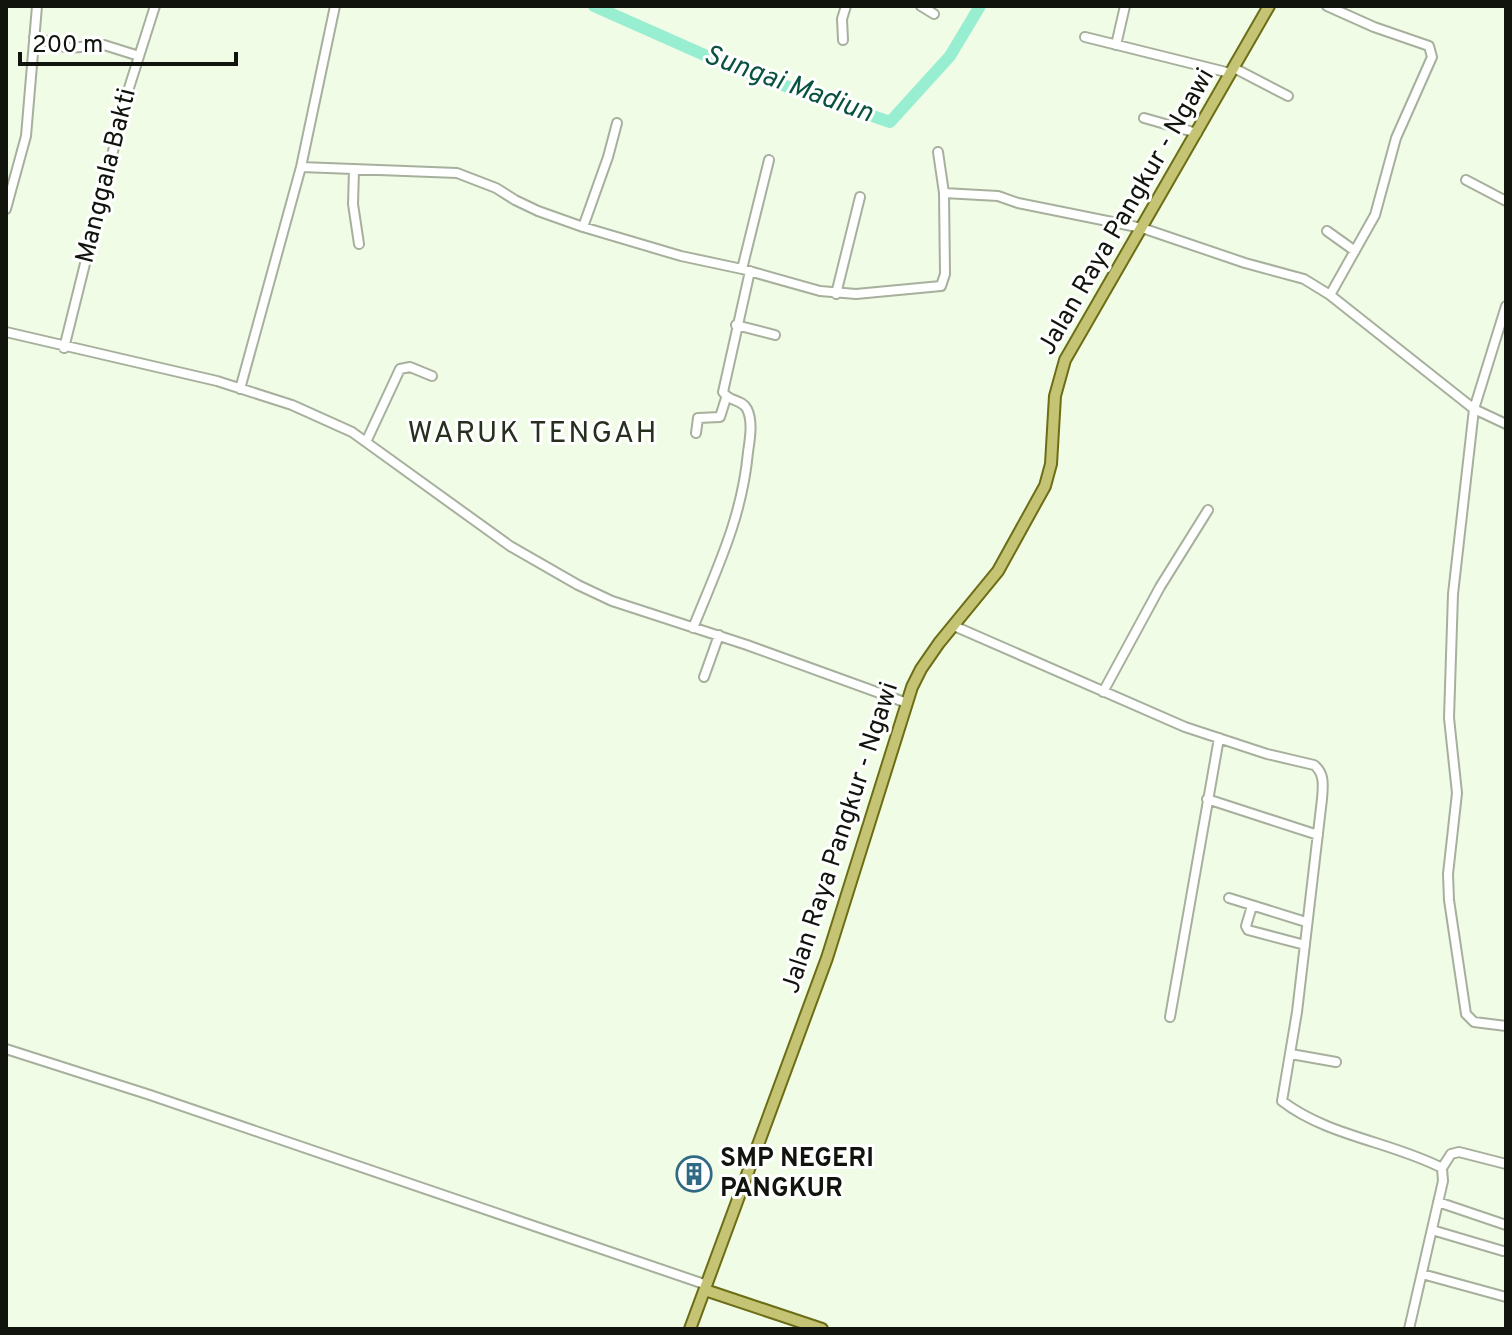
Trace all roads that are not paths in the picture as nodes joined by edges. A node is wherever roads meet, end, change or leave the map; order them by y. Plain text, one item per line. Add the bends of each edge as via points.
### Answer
1 (37, 6) edge
2 (155, 6) edge
3 (335, 6) edge
4 (846, 6) edge
5 (921, 6) edge
6 (1125, 6) edge
7 (1269, 6) edge
8 (1327, 6) edge
9 (934, 14) dead end
10 (34, 37) junction
11 (1085, 37) dead end
12 (843, 40) dead end
13 (1116, 45) junction
14 (139, 56) junction
15 (1232, 70) junction
16 (1288, 96) dead end
17 (1144, 118) dead end
18 (617, 123) dead end
19 (1197, 133) junction
20 (938, 152) dead end
21 (769, 160) dead end
22 (301, 167) junction
23 (354, 170) junction
24 (1466, 180) dead end
25 (944, 193) junction
26 (860, 197) dead end
27 (1506, 201) edge
28 (6, 209) edge
29 (583, 227) junction
30 (1142, 228) junction
31 (1327, 231) dead end
32 (359, 244) dead end
33 (1355, 251) junction
34 (746, 270) junction
35 (836, 294) junction
36 (1330, 295) junction
37 (1506, 306) edge
38 (736, 325) junction
39 (6, 332) edge
40 (775, 335) dead end
41 (64, 348) junction
42 (432, 376) dead end
43 (240, 389) junction
44 (726, 398) junction
45 (1474, 409) junction
46 (1506, 424) edge
47 (696, 433) dead end
48 (366, 442) junction
49 (1208, 510) dead end
50 (954, 626) junction
51 (693, 628) junction
52 (719, 635) junction
53 (704, 677) dead end
54 (1103, 692) junction
55 (907, 703) junction
56 (1219, 738) junction
57 (1207, 799) junction
58 (1318, 835) junction
59 (1229, 898) dead end
60 (1252, 906) junction
61 (1306, 922) junction
62 (1305, 945) junction
63 (1170, 1017) dead end
64 (1506, 1026) edge
65 (6, 1049) edge
66 (1291, 1054) junction
67 (1336, 1062) dead end
68 (1506, 1164) edge
69 (1442, 1168) junction
70 (1438, 1202) junction
71 (1506, 1225) edge
72 (1432, 1230) junction
73 (1503, 1251) dead end
74 (1422, 1274) junction
75 (706, 1288) junction
76 (1506, 1297) edge
77 (690, 1329) edge
78 (822, 1329) edge
79 (1409, 1329) edge

1 - 10 street
2 - 14 street, Manggala Bakti
3 - 22 street
4 - 12 street
5 - 9 street
6 - 13 street
7 - 15 main road, Jalan Raya Pangkur - Ngawi
8 - 33 street via 1433,51 1396,138 1375,215
10 - 14 street via 68,48 104,45
10 - 28 street via 26,136
11 - 13 street
13 - 15 street
14 - 41 street, Manggala Bakti
15 - 16 street
15 - 19 main road, Jalan Raya Pangkur - Ngawi
17 - 19 street
18 - 29 street
19 - 30 main road, Jalan Raya Pangkur - Ngawi
20 - 25 street
21 - 34 street
22 - 23 street
22 - 43 street
23 - 29 street via 457,173
23 - 32 street
24 - 27 street
25 - 30 street via 998,196
25 - 35 street via 944,284
26 - 35 street
29 - 34 street
30 - 36 street via 1294,275
30 - 50 main road, Jalan Raya Pangkur - Ngawi via 1060,372 1051,464 1040,496 998,571
31 - 33 street
33 - 36 street
34 - 35 street
34 - 38 street
36 - 45 street
37 - 45 street
38 - 40 street
38 - 44 street
39 - 41 street
41 - 43 street via 129,359
42 - 48 street via 410,367 400,369
43 - 48 street via 320,417
44 - 47 street via 720,417 698,418
44 - 51 street via 747,410 748,468 732,532
45 - 46 street
45 - 64 street via 1453,594 1449,718 1457,793 1449,900 1466,1014 1474,1022
48 - 51 street via 542,565 612,601
49 - 54 street
50 - 54 street
50 - 55 main road, Jalan Raya Pangkur - Ngawi via 921,669
51 - 52 street
52 - 53 street
52 - 55 street
54 - 56 street
55 - 75 main road, Jalan Raya Pangkur - Ngawi via 827,958
56 - 57 street
56 - 58 street via 1319,769 1323,783
57 - 58 street
57 - 63 street
58 - 61 street
59 - 60 street
60 - 61 street
60 - 62 street via 1248,930
61 - 62 street
62 - 66 street
65 - 75 street
66 - 67 street
66 - 69 street via 1282,1101 1293,1110
68 - 69 street via 1455,1152
69 - 70 street
70 - 71 street
70 - 72 street
72 - 73 street
72 - 74 street
74 - 76 street
74 - 79 street
75 - 77 main road, Jalan Raya Pangkur - Ngawi
75 - 78 main road

